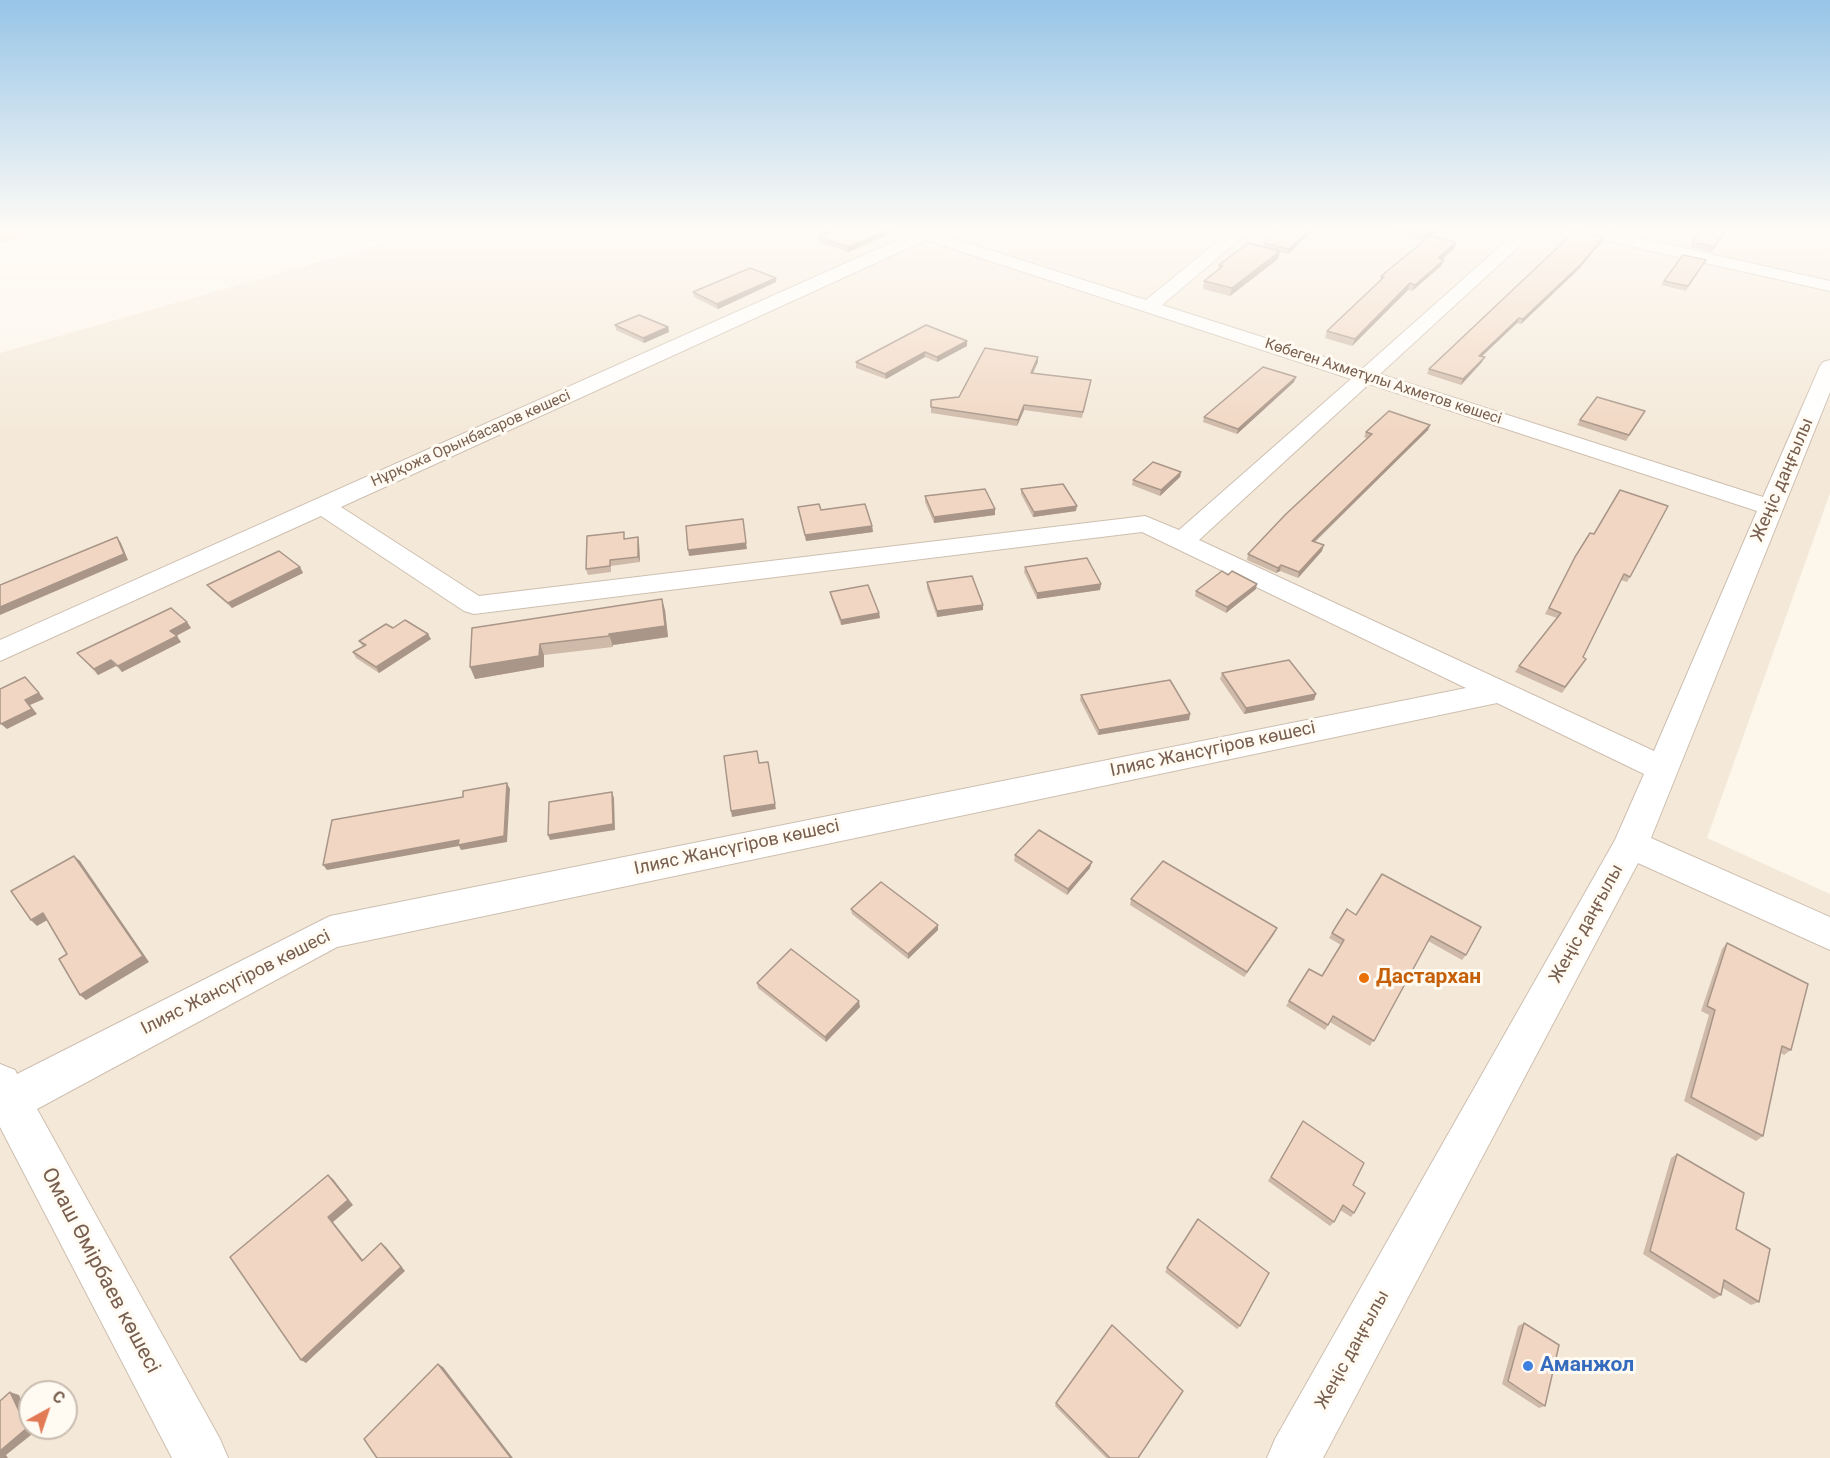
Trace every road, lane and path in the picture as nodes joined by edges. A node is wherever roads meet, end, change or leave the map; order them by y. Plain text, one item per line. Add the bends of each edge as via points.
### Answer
1 (791, 295) edge
2 (1114, 295) edge
3 (1163, 295) edge
4 (1457, 295) edge
5 (1148, 307) junction
6 (1830, 366) edge
7 (1367, 376) junction
8 (322, 506) junction
9 (1771, 507) junction
10 (1181, 542) junction
11 (0, 651) edge
12 (1499, 692) junction
13 (1663, 769) junction
14 (1631, 844) junction
15 (1830, 934) edge
16 (5, 1093) edge
17 (201, 1458) edge
18 (1294, 1458) edge

1 - 8 street, Нұрқожа Орынбасаров көшесі
2 - 5 street, Көбеген Ахметұлы Ахметов көшесі
3 - 5 street
4 - 7 street
5 - 7 street, Көбеген Ахметұлы Ахметов көшесі
6 - 9 street, Жеңіс даңғылы
7 - 9 street, Көбеген Ахметұлы Ахметов көшесі
7 - 10 street
8 - 10 street via 474,605 1145,524
8 - 11 street, Нұрқожа Орынбасаров көшесі
9 - 13 street, Жеңіс даңғылы
10 - 12 street
12 - 13 street
12 - 16 street, Ілияс Жансүгіров көшесі via 330,932
13 - 14 street, Жеңіс даңғылы
14 - 15 street
14 - 18 street, Жеңіс даңғылы
16 - 17 street, Омаш Өмірбаев көшесі

